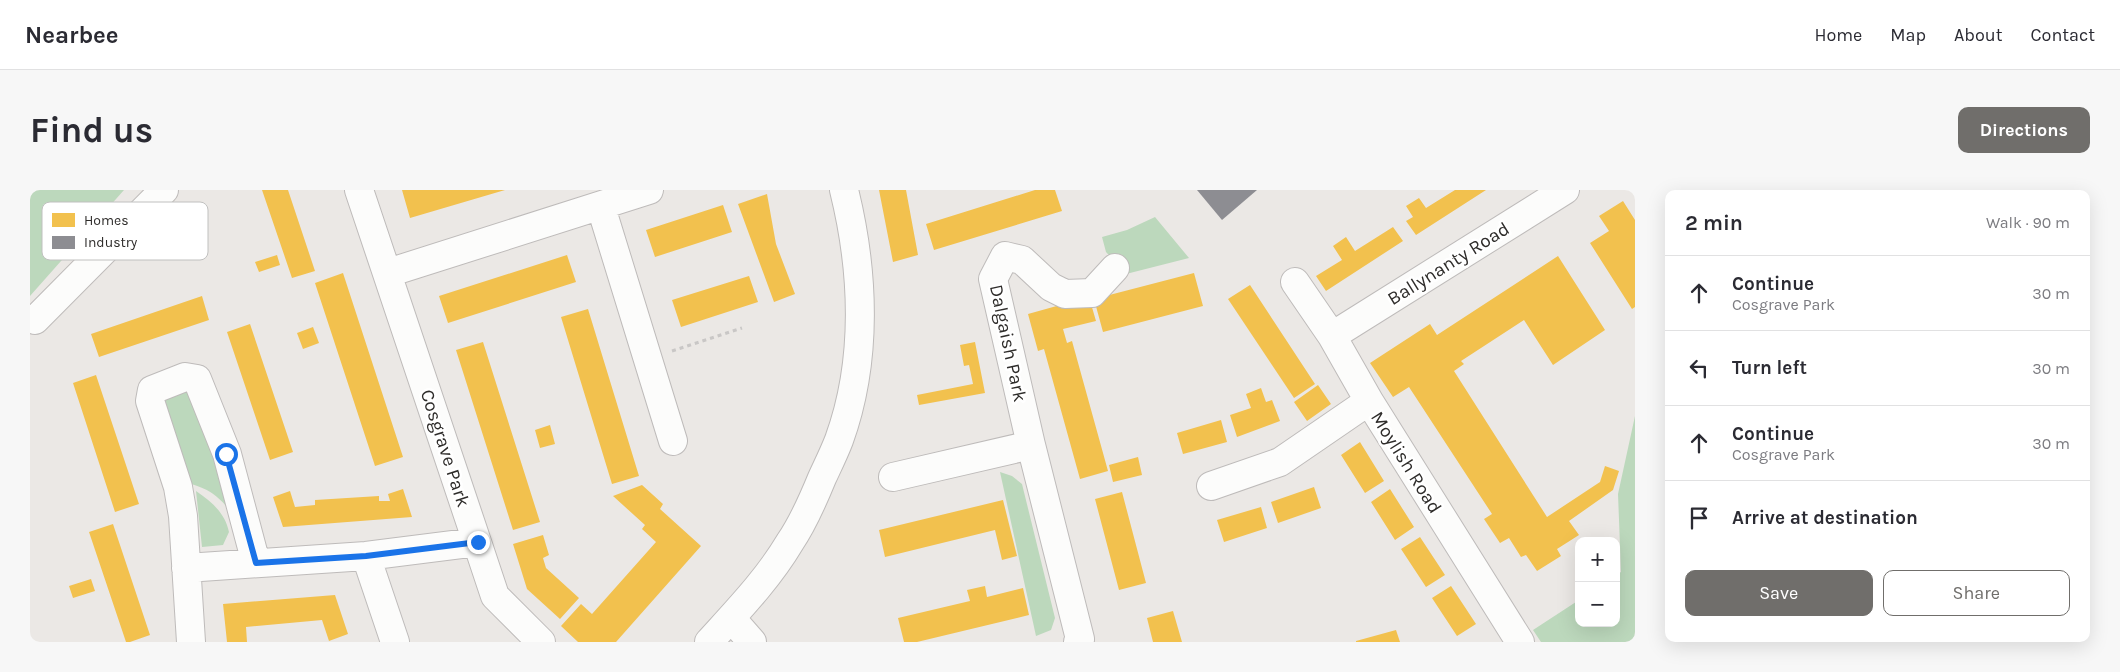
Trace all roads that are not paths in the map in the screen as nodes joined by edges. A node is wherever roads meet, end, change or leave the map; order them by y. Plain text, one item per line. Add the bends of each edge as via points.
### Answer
1 (164, 190) edge
2 (359, 190) edge
3 (649, 190) edge
4 (844, 190) edge
5 (1564, 190) edge
6 (152, 202) edge
7 (600, 207) junction
8 (95, 260) edge
9 (1115, 268) dead end
10 (388, 273) junction
11 (1295, 282) dead end
12 (35, 320) dead end
13 (1332, 336) junction
14 (1369, 401) junction
15 (673, 440) dead end
16 (1031, 445) junction
17 (892, 476) dead end
18 (1211, 486) dead end
19 (478, 542) junction
20 (366, 556) junction
21 (256, 563) junction
22 (186, 568) junction
23 (731, 618) junction
24 (1511, 639) edge
25 (191, 642) edge
26 (395, 642) edge
27 (542, 642) edge
28 (709, 642) edge
29 (752, 642) edge
30 (1078, 642) edge

1 - 6 street
2 - 10 street, Cosgrave Park
3 - 7 street
4 - 23 street via 854,228 859,286 859,346 850,401 839,439 791,542
5 - 13 street, Ballynanty Road
7 - 10 street
7 - 15 street
8 - 12 street
9 - 16 street, Dalgaish Park via 1092,293 1065,294 1051,287 1022,260 1005,256 993,279
10 - 19 street, Cosgrave Park
11 - 13 street, Moylish Road
13 - 14 street, Moylish Road
14 - 18 street via 1280,462
14 - 24 street, Moylish Road
16 - 17 street
16 - 30 street, Dalgaish Park via 1080,639
19 - 20 street
19 - 27 street, Cosgrave Park via 495,596
20 - 21 street
20 - 26 street
21 - 22 street
21 - 22 street via 226,454 197,379 185,377 152,390 150,401 178,487
22 - 25 street
23 - 28 street
23 - 29 street

